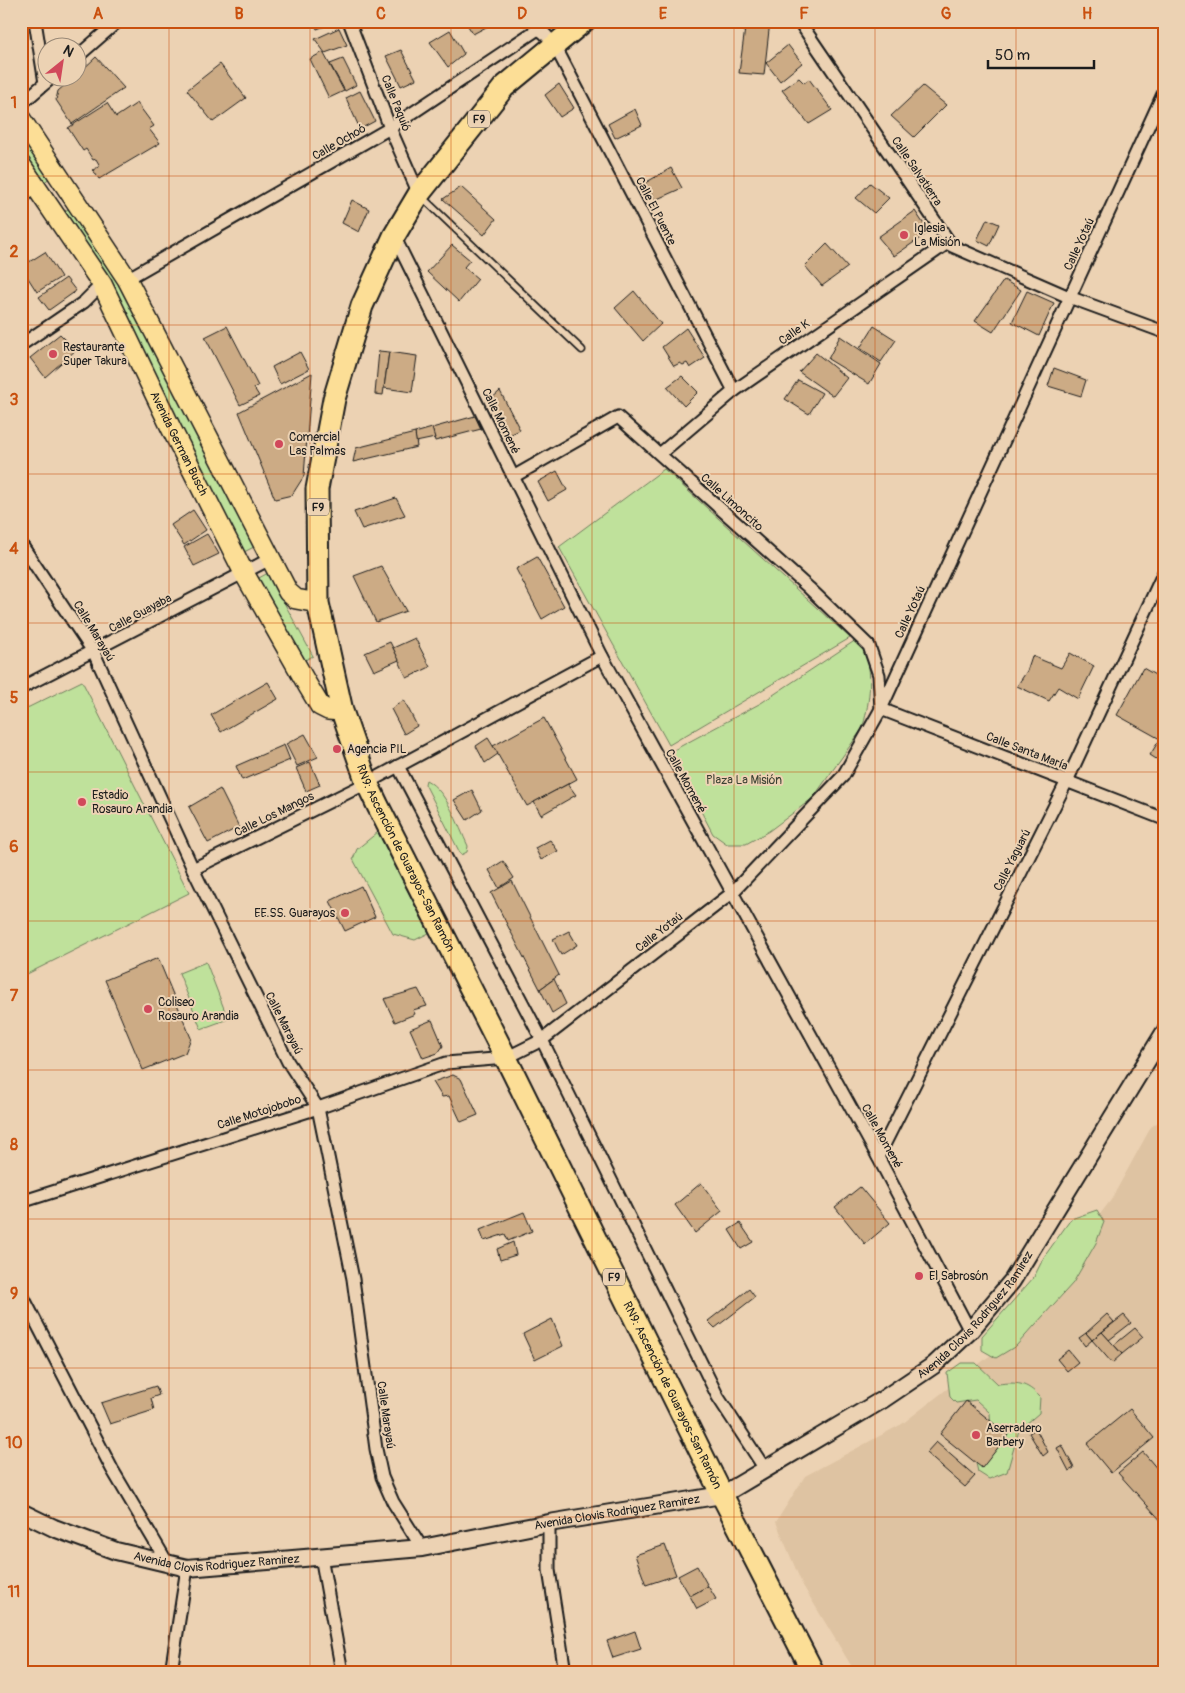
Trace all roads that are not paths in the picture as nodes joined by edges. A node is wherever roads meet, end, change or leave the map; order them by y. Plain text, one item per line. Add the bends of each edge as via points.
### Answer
1 (35, 21) edge
2 (118, 21) edge
3 (349, 21) edge
4 (584, 21) edge
5 (799, 21) edge
6 (39, 38) edge
7 (554, 44) junction
8 (88, 47) edge
9 (40, 88) edge
10 (1164, 92) edge
11 (21, 104) edge
12 (21, 119) edge
13 (390, 128) junction
14 (21, 165) edge
15 (69, 191) junction
16 (419, 194) junction
17 (48, 204) junction
18 (394, 236) junction
19 (949, 242) junction
20 (127, 279) junction
21 (102, 284) junction
22 (1069, 297) junction
23 (1164, 332) edge
24 (21, 345) edge
25 (582, 350) dead end
26 (734, 391) junction
27 (661, 453) junction
28 (513, 477) junction
29 (21, 544) edge
30 (270, 559) junction
31 (1164, 572) edge
32 (244, 573) junction
33 (318, 603) junction
34 (94, 653) junction
35 (602, 656) junction
36 (21, 688) edge
37 (881, 709) junction
38 (342, 711) junction
39 (398, 766) junction
40 (1067, 781) junction
41 (367, 783) junction
42 (1164, 819) edge
43 (193, 869) junction
44 (732, 893) junction
45 (1164, 1033) edge
46 (542, 1040) junction
47 (506, 1058) junction
48 (318, 1108) junction
49 (878, 1157) junction
50 (21, 1202) edge
51 (21, 1293) edge
52 (970, 1331) junction
53 (765, 1469) junction
54 (722, 1495) junction
55 (21, 1512) edge
56 (549, 1522) junction
57 (422, 1548) junction
58 (321, 1556) junction
59 (168, 1564) junction
60 (187, 1568) junction
61 (171, 1672) edge
62 (342, 1672) edge
63 (565, 1672) edge
64 (813, 1672) edge

1 - 6 street
2 - 8 street
3 - 13 street, Calle Paquió
4 - 7 highway, RN9: Ascención de Guarayos-San Ramón / F9
5 - 19 street, Calle Salvatierra
7 - 13 street, Calle Ochoó via 538,29
7 - 16 highway, RN9: Ascención de Guarayos-San Ramón / F9 via 504,87
7 - 26 street, Calle El Puente
9 - 11 street
10 - 22 street, Calle Yotaú
12 - 15 main road
13 - 16 street, Calle Paquió
13 - 20 street, Calle Ochoó
14 - 17 main road, Avenida German Busch
15 - 17 main road
15 - 20 main road
16 - 18 highway, RN9: Ascención de Guarayos-San Ramón / F9
16 - 25 lane
17 - 21 main road, Avenida German Busch
18 - 28 street, Calle Momené
18 - 33 highway, RN9: Ascención de Guarayos-San Ramón / F9 via 362,306 334,399 317,488
19 - 22 street, Calle Salvatierra
19 - 26 street, Calle K
20 - 30 main road
21 - 24 street via 84,302
21 - 32 main road, Avenida German Busch
22 - 23 street, Calle Salvatierra
22 - 37 street, Calle Yotaú
26 - 27 street, Calle K
27 - 28 street, Calle Limoncito via 618,417
27 - 37 street, Calle Limoncito via 869,646 879,675
28 - 35 street, Calle Momené
29 - 34 street, Calle Marayaú
30 - 32 street, Calle Guayaba
30 - 33 main road via 288,592 296,599
31 - 40 street, Calle Yaguarú
32 - 34 street, Calle Guayaba
32 - 38 main road, Avenida German Busch via 320,706
33 - 38 highway, RN9: Ascención de Guarayos-San Ramón / F9
34 - 36 street, Calle Guayaba
34 - 43 street, Calle Marayaú
35 - 39 street, Calle Los Mangos
35 - 44 street, Calle Momené
37 - 40 street, Calle Santa María
37 - 44 street, Calle Yotaú via 843,776
38 - 41 highway, RN9: Ascención de Guarayos-San Ramón / F9
39 - 41 street, Calle Los Mangos
39 - 46 street
40 - 42 street, Calle Santa María
40 - 49 street, Calle Yaguarú
41 - 43 street, Calle Los Mangos
41 - 47 highway, RN9: Ascención de Guarayos-San Ramón / F9
43 - 48 street, Calle Marayaú via 288,1062
44 - 46 street, Calle Yotaú
44 - 49 street, Calle Momené
45 - 52 main road, Avenida Clovis Rodriguez Ramirez via 1012,1281
46 - 47 street, Calle Yotaú
46 - 53 street via 718,1398
47 - 48 street, Calle Motojobobo via 446,1063
47 - 54 highway, RN9: Ascención de Guarayos-San Ramón / F9
48 - 50 street, Calle Motojobobo
48 - 57 street, Calle Marayaú via 354,1279 382,1477 393,1502
49 - 52 street, Calle Momené
51 - 59 street via 112,1469
52 - 53 main road, Avenida Clovis Rodriguez Ramirez via 934,1365 882,1400
53 - 54 main road, Avenida Clovis Rodriguez Ramirez
54 - 56 main road, Avenida Clovis Rodriguez Ramirez
54 - 64 highway, RN9: Ascención de Guarayos-San Ramón / F9
55 - 59 main road, Avenida Clovis Rodriguez Ramirez via 116,1551
56 - 57 main road, Avenida Clovis Rodriguez Ramirez
56 - 63 street via 549,1570
57 - 58 main road, Avenida Clovis Rodriguez Ramirez
58 - 60 main road, Avenida Clovis Rodriguez Ramirez
58 - 62 street
59 - 60 main road, Avenida Clovis Rodriguez Ramirez
60 - 61 street

